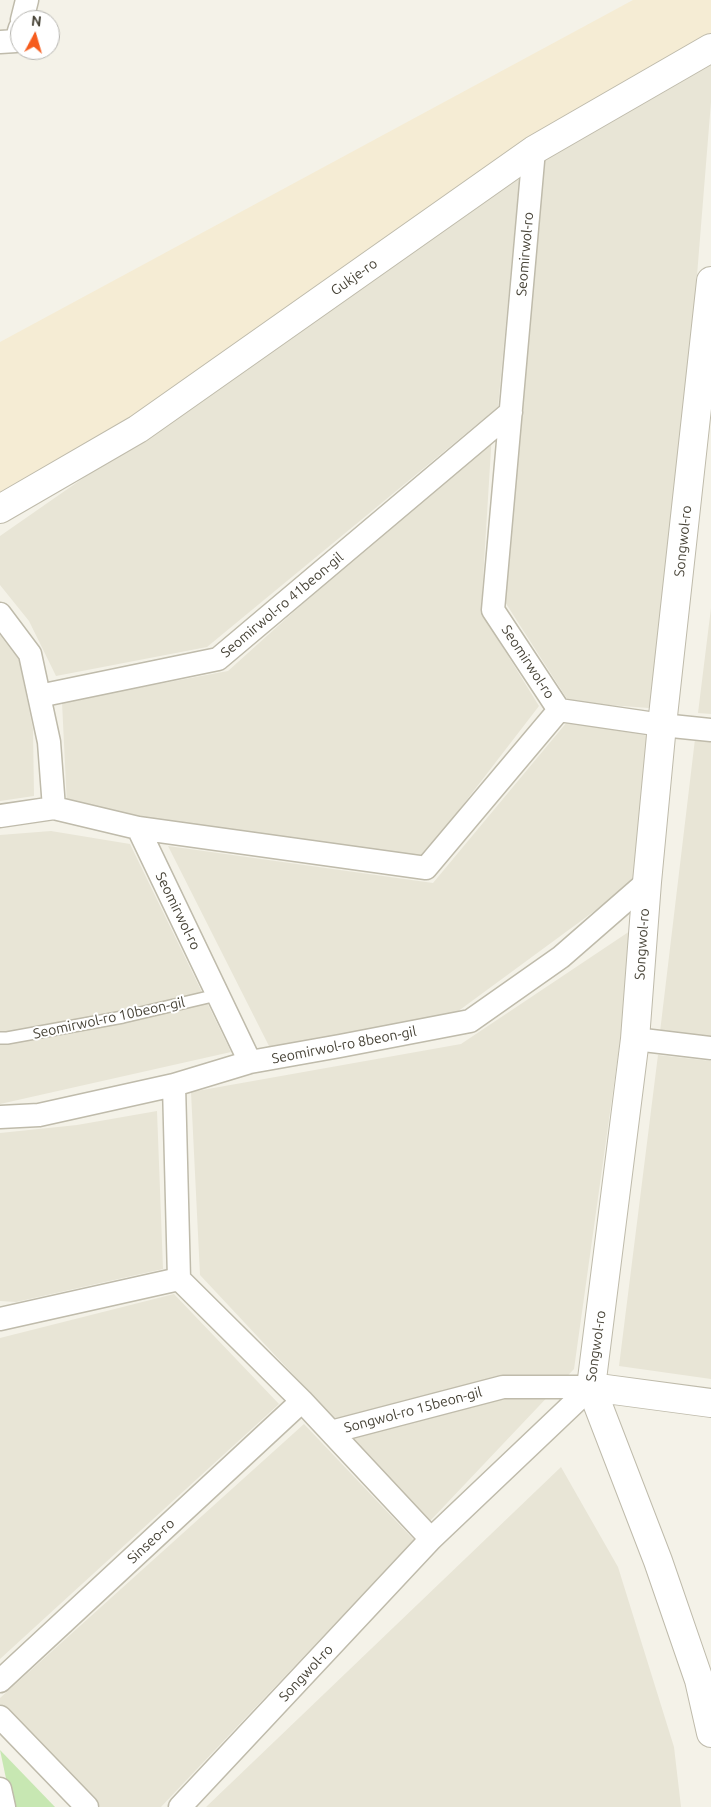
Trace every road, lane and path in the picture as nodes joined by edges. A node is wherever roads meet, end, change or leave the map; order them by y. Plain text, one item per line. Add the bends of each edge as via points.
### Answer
1 (710, 49) edge
2 (534, 150) junction
3 (711, 281) edge
4 (511, 412) junction
5 (702, 453) edge
6 (0, 509) edge
7 (0, 614) edge
8 (39, 696) junction
9 (559, 710) junction
10 (662, 725) junction
11 (711, 730) edge
12 (54, 808) junction
13 (0, 816) edge
14 (138, 828) junction
15 (647, 882) junction
16 (218, 995) junction
17 (0, 1038) edge
18 (635, 1040) junction
19 (711, 1048) edge
20 (250, 1062) junction
21 (174, 1085) junction
22 (0, 1118) edge
23 (180, 1279) junction
24 (0, 1319) edge
25 (591, 1387) junction
26 (302, 1401) junction
27 (711, 1403) edge
28 (331, 1432) junction
29 (431, 1539) junction
30 (0, 1681) edge
31 (0, 1717) edge
32 (711, 1733) edge
33 (0, 1789) edge
34 (4, 1807) edge
35 (87, 1807) edge
36 (180, 1807) edge

1 - 2 street, Gukje-ro
2 - 4 street, Seomirwol-ro
2 - 6 street, Gukje-ro via 138,429
3 - 5 street, Songwol-ro
4 - 8 street, Seomirwol-ro 41beon-gil via 218,659
4 - 9 street, Seomirwol-ro via 494,610
5 - 10 street, Songwol-ro
7 - 8 street via 30,654
8 - 12 street via 49,742
9 - 10 street
9 - 14 street, Seomirwol-ro via 426,868
10 - 11 street
10 - 15 street, Songwol-ro
12 - 13 street, Seomirwol-ro
12 - 14 street, Seomirwol-ro
14 - 16 street, Seomirwol-ro
15 - 18 street, Songwol-ro
15 - 20 street, Seomirwol-ro 8beon-gil via 561,957 470,1021
16 - 17 lane, Seomirwol-ro 10beon-gil via 123,1017
16 - 20 street, Seomirwol-ro
18 - 19 street
18 - 25 street, Songwol-ro
20 - 21 street, Seomirwol-ro 8beon-gil
21 - 22 street, Seomirwol-ro 8beon-gil via 39,1115
21 - 23 street
23 - 24 street
23 - 26 street, Songwol-ro 15beon-gil
25 - 27 street
25 - 28 street, Songwol-ro 15beon-gil via 503,1387
25 - 29 street, Songwol-ro
25 - 32 street via 658,1561 699,1680
26 - 28 street, Songwol-ro 15beon-gil
26 - 30 street, Sinseo-ro
28 - 29 street
29 - 36 street, Songwol-ro
31 - 35 street
33 - 34 street

